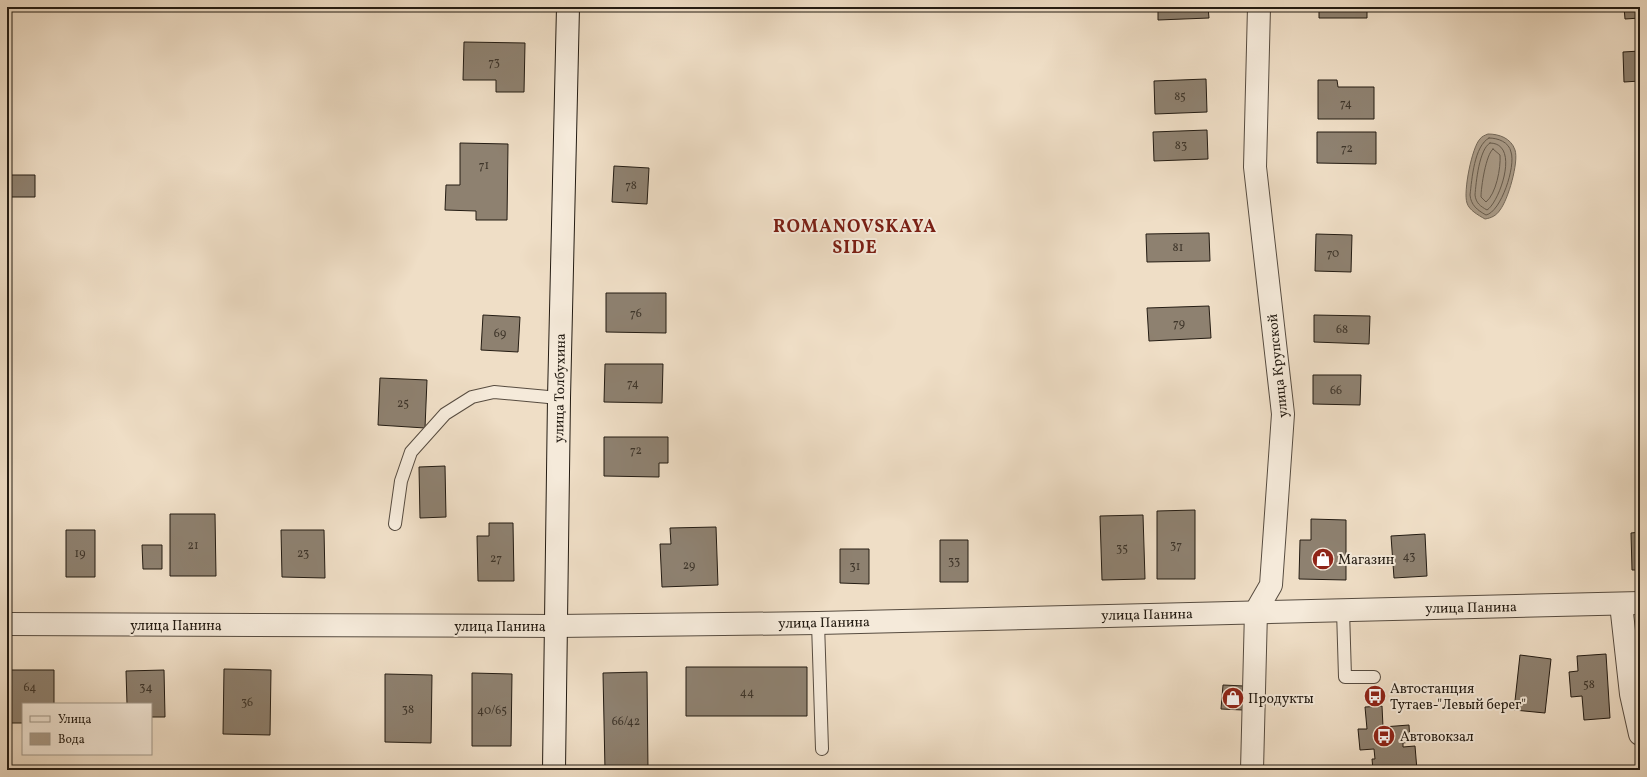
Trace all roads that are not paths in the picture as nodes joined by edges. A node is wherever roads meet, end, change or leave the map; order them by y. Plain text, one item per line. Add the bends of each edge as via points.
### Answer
1 (568, 7) edge
2 (1259, 7) edge
3 (559, 398) junction
4 (395, 524) dead end
5 (1630, 603) edge
6 (1343, 610) junction
7 (1256, 611) junction
8 (818, 623) junction
9 (7, 624) edge
10 (557, 626) junction
11 (1374, 677) dead end
12 (1640, 734) edge
13 (822, 750) dead end
14 (554, 770) edge
15 (1252, 770) edge

1 - 3 street, улица Толбухина
2 - 7 street, улица Крупской via 1255,167 1283,414 1271,585
3 - 4 lane via 494,392 472,397 445,414 411,452 401,481
3 - 10 street, улица Толбухина
5 - 6 street, улица Панина
5 - 12 street via 1631,694
6 - 7 street, улица Панина
6 - 11 lane via 1345,677
7 - 8 street, улица Панина
7 - 15 street, улица Крупской
8 - 10 street, улица Панина
8 - 13 lane
9 - 10 street, улица Панина
10 - 14 street, улица Толбухина

